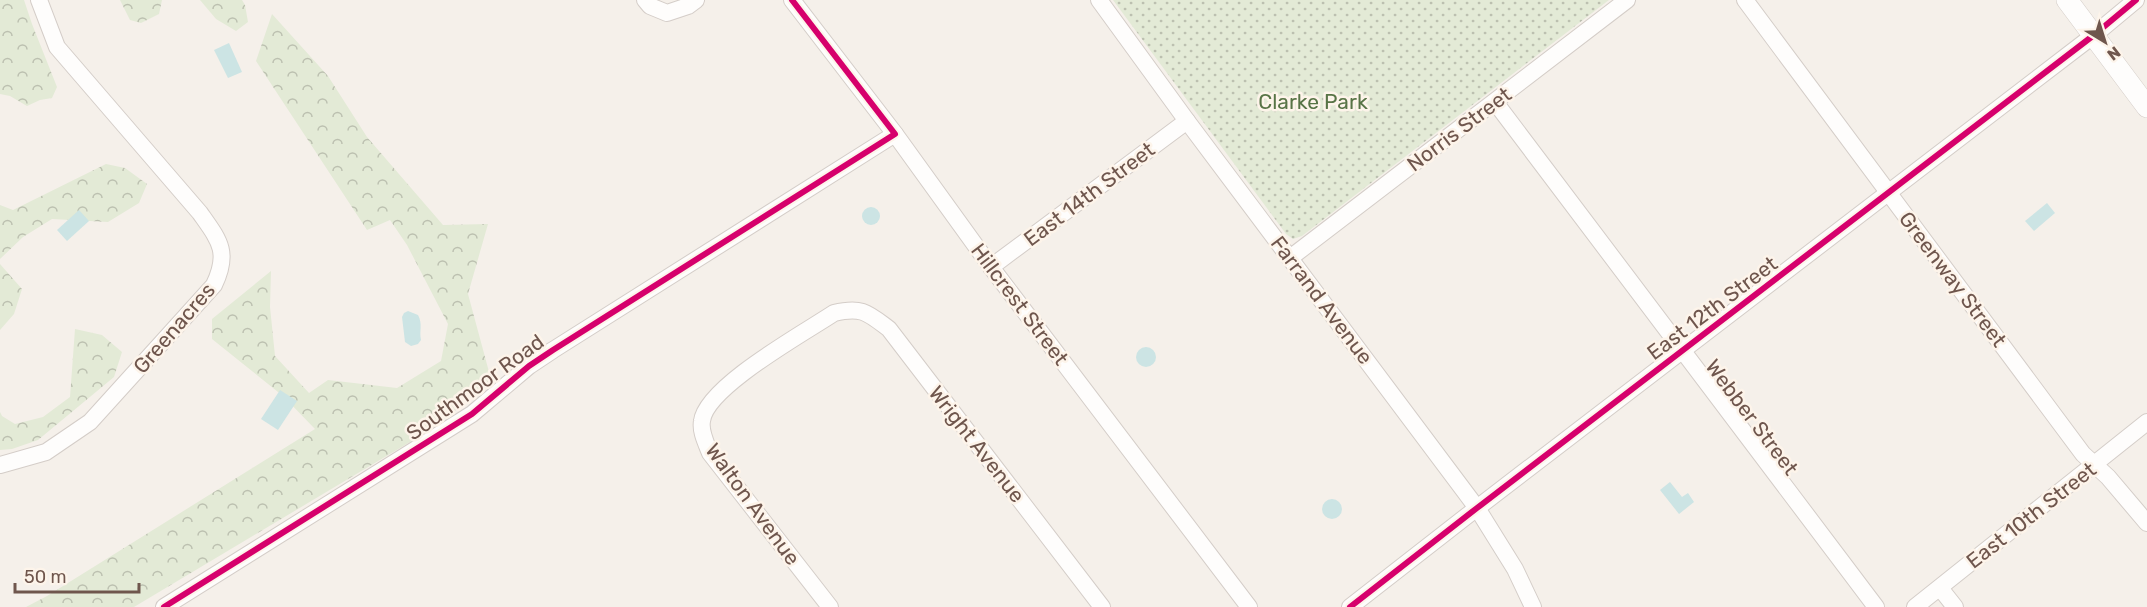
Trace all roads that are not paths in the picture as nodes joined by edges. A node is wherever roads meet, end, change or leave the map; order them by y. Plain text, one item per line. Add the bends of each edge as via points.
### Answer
1 (39, 0) edge
2 (645, 0) edge
3 (696, 0) edge
4 (792, 0) edge
5 (1100, 0) edge
6 (1627, 0) edge
7 (1745, 0) edge
8 (2067, 0) edge
9 (2136, 0) edge
10 (2094, 35) junction
11 (1495, 102) junction
12 (2147, 107) edge
13 (1186, 121) junction
14 (895, 135) junction
15 (1889, 193) junction
16 (1290, 258) junction
17 (991, 267) junction
18 (834, 313) joint
19 (1683, 352) junction
20 (2147, 422) edge
21 (2096, 464) junction
22 (0, 465) edge
23 (1477, 508) junction
24 (2147, 523) edge
25 (1940, 588) junction
26 (164, 607) edge
27 (830, 607) edge
28 (1102, 607) edge
29 (1249, 607) edge
30 (1350, 607) edge
31 (1533, 607) edge
32 (1876, 607) edge
33 (1915, 607) edge
34 (1955, 607) edge

1 - 22 street, Greenacres via 57,47 200,213 214,233 224,260 214,285 90,422 46,452
2 - 3 street via 668,13
4 - 14 street, Hillcrest Street
5 - 13 street, Farrand Avenue
6 - 11 street, Norris Street
7 - 15 street, Greenway Street
8 - 10 street
9 - 10 street, East 12th Street
10 - 12 street
10 - 15 street, East 12th Street
11 - 16 street, Norris Street
11 - 19 street, Webber Street
13 - 16 street, Farrand Avenue
13 - 17 street, East 14th Street
14 - 17 street, Hillcrest Street
14 - 26 street, Southmoor Road via 553,350 472,414
15 - 19 street, East 12th Street
15 - 21 street, Greenway Street via 2083,454
16 - 23 street, Farrand Avenue
17 - 29 street, Hillcrest Street
18 - 27 street, Walton Avenue via 722,389 706,408 701,422 710,453
18 - 28 street, Wright Avenue via 865,311 889,330
19 - 23 street, East 12th Street
19 - 32 street, Webber Street
20 - 21 street, East 10th Street
21 - 24 street, Greenway Street
21 - 25 street, East 10th Street
23 - 30 street, East 12th Street
23 - 31 street, Farrand Avenue via 1515,569
25 - 33 street, East 10th Street
25 - 34 street

